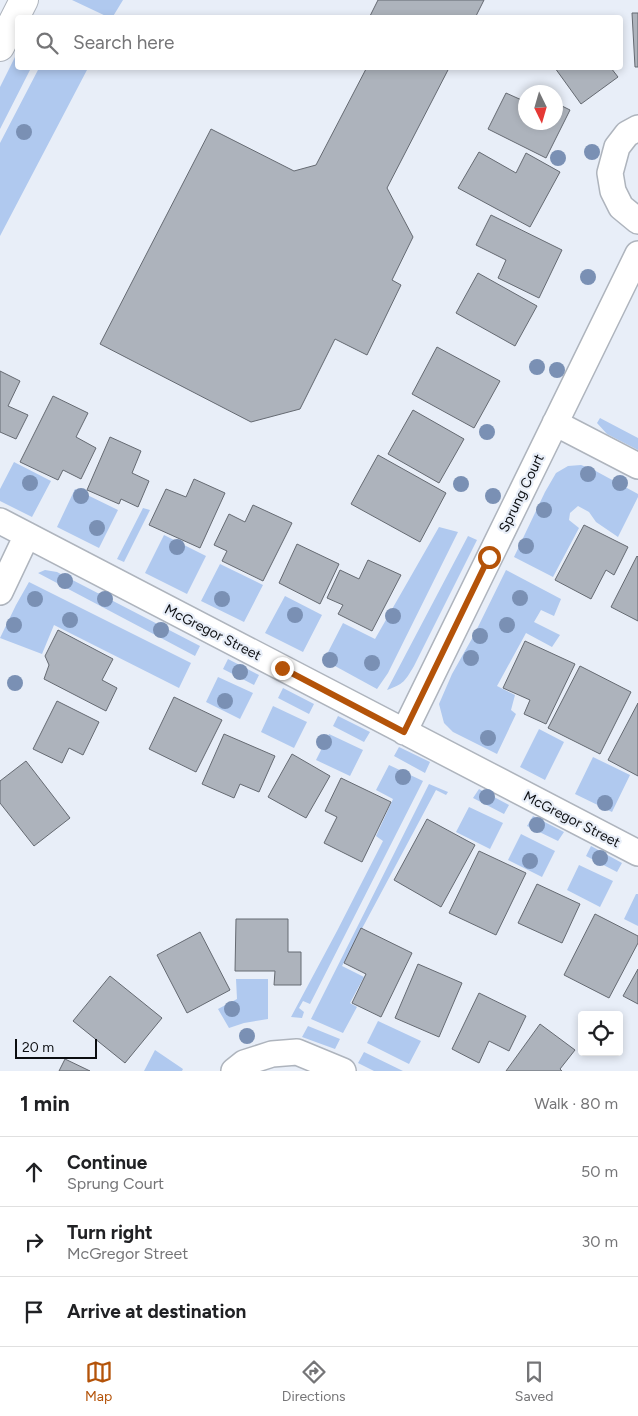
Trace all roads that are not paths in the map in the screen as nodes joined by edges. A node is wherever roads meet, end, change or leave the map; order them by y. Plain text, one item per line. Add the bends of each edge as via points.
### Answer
1 (24, 0) edge
2 (16, 15) edge
3 (15, 18) edge
4 (0, 47) edge
5 (638, 128) edge
6 (638, 221) edge
7 (638, 254) edge
8 (555, 423) junction
9 (638, 466) edge
10 (0, 522) edge
11 (27, 535) junction
12 (0, 592) edge
13 (404, 732) junction
14 (638, 853) edge
15 (234, 1071) edge
16 (343, 1071) edge

1 - 2 street
3 - 4 street
5 - 6 street via 627,134 617,147 610,173 613,191 621,207
7 - 8 street, Sprung Court
8 - 9 street
8 - 13 street, Sprung Court
10 - 11 street, McGregor Street
11 - 12 street
11 - 13 street, McGregor Street
13 - 14 street, McGregor Street
15 - 16 street via 244,1063 272,1054 297,1052

